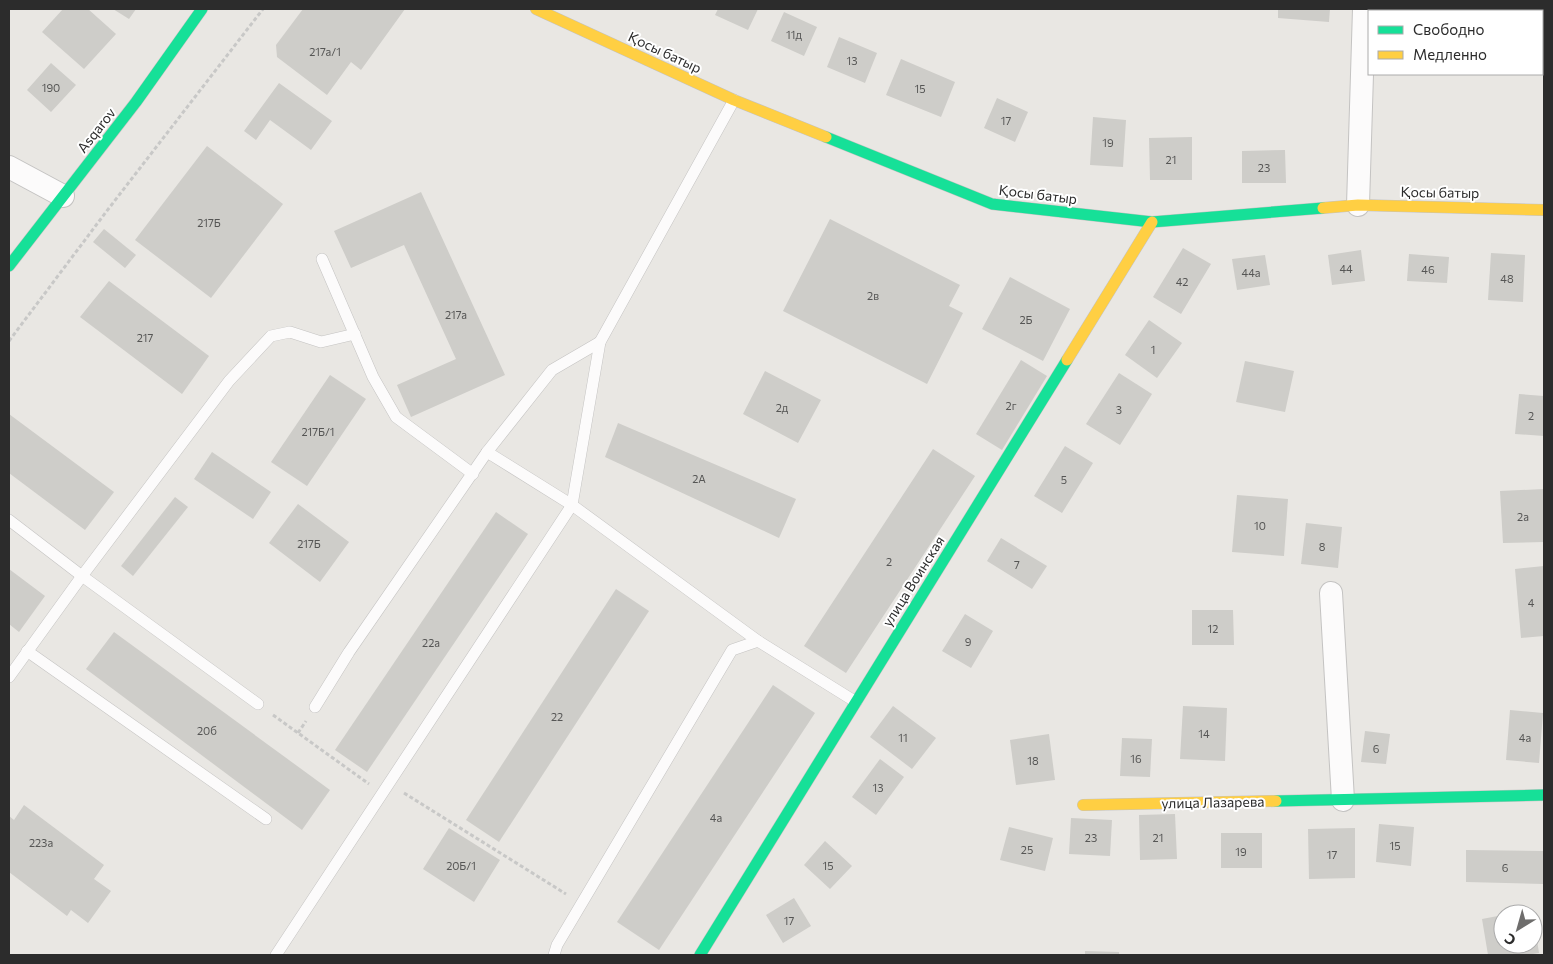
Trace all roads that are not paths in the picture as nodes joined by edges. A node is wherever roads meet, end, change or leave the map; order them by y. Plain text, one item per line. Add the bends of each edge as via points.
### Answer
1 (202, 9) edge
2 (536, 9) edge
3 (1364, 9) edge
4 (734, 100) junction
5 (9, 167) edge
6 (63, 196) junction
7 (1358, 205) junction
8 (1544, 210) edge
9 (1152, 222) junction
10 (322, 259) dead end
11 (9, 266) edge
12 (355, 334) junction
13 (600, 342) junction
14 (487, 452) junction
15 (473, 474) junction
16 (572, 505) junction
17 (9, 520) edge
18 (82, 576) junction
19 (1331, 593) dead end
20 (758, 642) junction
21 (28, 651) junction
22 (9, 677) edge
23 (856, 702) junction
24 (258, 704) road end
25 (315, 707) dead end
26 (1544, 795) edge
27 (1343, 800) junction
28 (1083, 805) dead end
29 (266, 819) dead end
30 (276, 955) edge
31 (554, 955) edge
32 (700, 955) edge

1 - 6 street, Asqarov via 136,102
2 - 4 street, Қосы батыр
3 - 7 street
4 - 9 street, Қосы батыр via 992,204
4 - 13 lane
5 - 6 street
6 - 11 street, Asqarov
7 - 8 street, Қосы батыр
7 - 9 street, Қосы батыр
9 - 23 street, улица Воинская
10 - 12 lane
12 - 15 lane via 373,377 396,417
12 - 18 lane via 321,342 290,332 271,336 229,381
13 - 14 lane via 552,370
13 - 16 lane
14 - 15 lane
14 - 16 lane
15 - 25 lane via 349,652
16 - 20 lane
16 - 30 lane
17 - 18 lane
18 - 21 lane
18 - 24 lane
19 - 27 street
20 - 23 lane
20 - 31 lane via 732,650
21 - 22 lane
21 - 29 lane
23 - 32 street, улица Воинская
26 - 27 street, улица Лазарева
27 - 28 street, улица Лазарева

